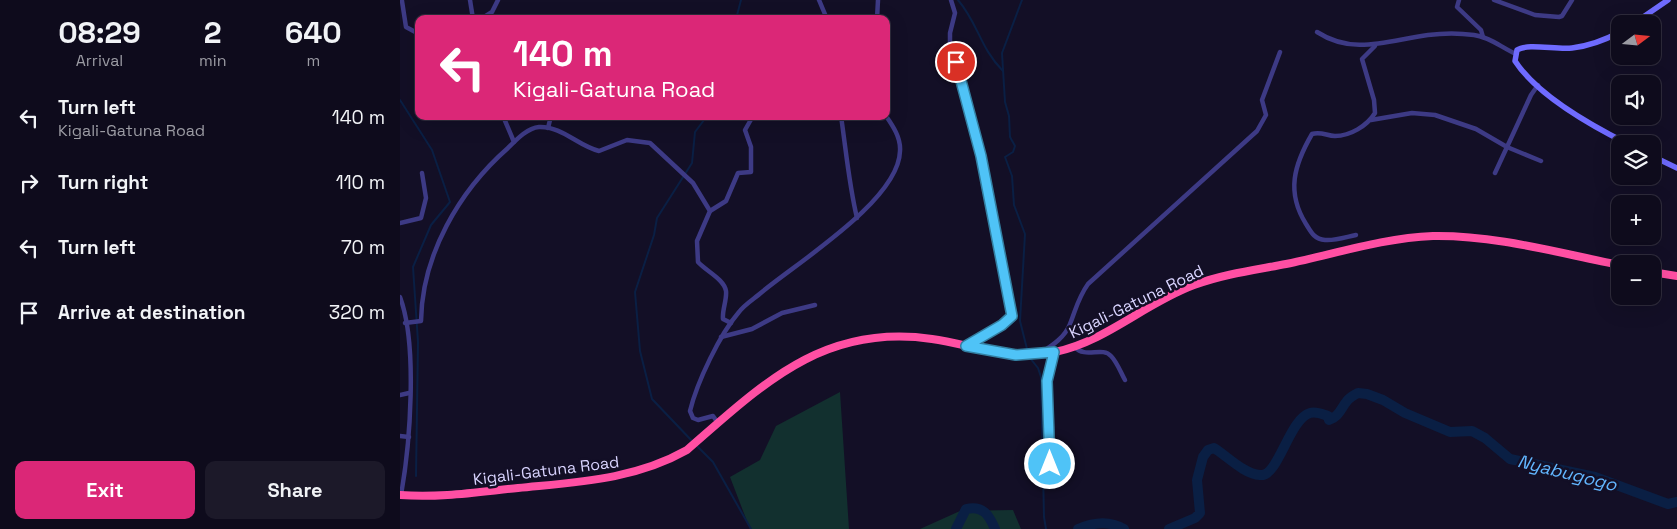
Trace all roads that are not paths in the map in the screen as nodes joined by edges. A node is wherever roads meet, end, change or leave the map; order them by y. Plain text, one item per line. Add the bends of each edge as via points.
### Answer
1 (470, 0) edge
2 (498, 0) edge
3 (819, 0) edge
4 (878, 0) edge
5 (951, 0) edge
6 (1459, 0) edge
7 (1494, 0) edge
8 (1572, 0) edge
9 (1668, 0) edge
10 (402, 1) dead end
11 (473, 15) edge
12 (487, 15) edge
13 (825, 15) edge
14 (877, 15) edge
15 (1646, 15) edge
16 (415, 32) edge
17 (1317, 32) dead end
18 (1611, 36) edge
19 (1483, 37) junction
20 (1375, 46) junction
21 (1280, 52) dead end
22 (1516, 54) junction
23 (1538, 85) junction
24 (505, 120) edge
25 (550, 120) edge
26 (751, 120) edge
27 (842, 120) edge
28 (888, 120) edge
29 (1369, 120) junction
30 (548, 128) junction
31 (1612, 135) edge
32 (514, 142) junction
33 (1507, 147) junction
34 (1661, 160) edge
35 (1541, 161) dead end
36 (1677, 168) edge
37 (1495, 172) dead end
38 (422, 173) dead end
39 (710, 211) junction
40 (857, 218) junction
41 (400, 222) edge
42 (1356, 235) dead end
43 (1611, 263) edge
44 (1661, 273) edge
45 (1677, 276) edge
46 (400, 298) edge
47 (815, 305) dead end
48 (406, 323) junction
49 (731, 323) junction
50 (721, 337) junction
51 (966, 346) junction
52 (1075, 347) junction
53 (1054, 352) junction
54 (1039, 354) junction
55 (1125, 380) dead end
56 (409, 394) junction
57 (400, 395) edge
58 (718, 423) junction
59 (400, 436) edge
60 (409, 437) junction
61 (1050, 464) dead end
62 (401, 495) edge

1 - 11 street
2 - 12 street
3 - 13 street
4 - 14 street
5 - 51 street via 955,13 950,43 981,156 1012,316
6 - 19 street via 1457,7 1481,30
7 - 8 street via 1535,15 1559,17
9 - 15 main road
10 - 16 street via 406,27
17 - 20 street via 1344,44
18 - 22 main road via 1582,47 1524,46
19 - 20 street via 1430,35
19 - 22 street
20 - 29 street via 1362,59 1375,104 1375,113
21 - 54 street via 1262,100 1266,115 1257,131 1088,284 1079,297 1067,330
22 - 23 main road via 1515,61
23 - 31 main road via 1575,115
23 - 33 street
24 - 32 street
25 - 30 street
26 - 39 street via 745,130 751,147 751,172 738,173 726,201
27 - 40 street via 850,190
28 - 40 street via 898,137 899,162 889,183
29 - 33 street via 1405,114 1435,115 1476,129
29 - 42 street via 1351,133 1335,136 1312,134 1297,167 1294,184 1295,199 1311,233 1327,240
30 - 32 street via 531,129
30 - 39 street via 598,151 627,140 650,143 693,182
32 - 48 street via 488,165 467,193 432,258 425,280 421,321
33 - 35 street
33 - 37 street
34 - 36 main road
38 - 41 street via 426,198 422,218
39 - 49 street via 700,230 696,252 698,262 724,286 723,319
40 - 49 street via 739,311
43 - 52 highway, Kigali-Gatuna Road via 1484,239 1431,236 1387,241 1198,284 1154,305 1112,331
44 - 45 highway
46 - 48 street
47 - 50 street via 782,313 752,329
48 - 56 street
49 - 50 street
50 - 58 street via 690,411 693,418 713,416
51 - 54 highway, Kigali-Gatuna Road via 1016,355
51 - 58 highway, Kigali-Gatuna Road via 919,338 883,339 830,348 780,373
52 - 53 highway, Kigali-Gatuna Road
52 - 55 street via 1083,353 1108,353
53 - 54 highway, Kigali-Gatuna Road
53 - 61 street via 1047,381
56 - 57 street
56 - 60 street
58 - 62 highway, Kigali-Gatuna Road via 670,460 620,477 465,494
59 - 60 street
60 - 62 street

